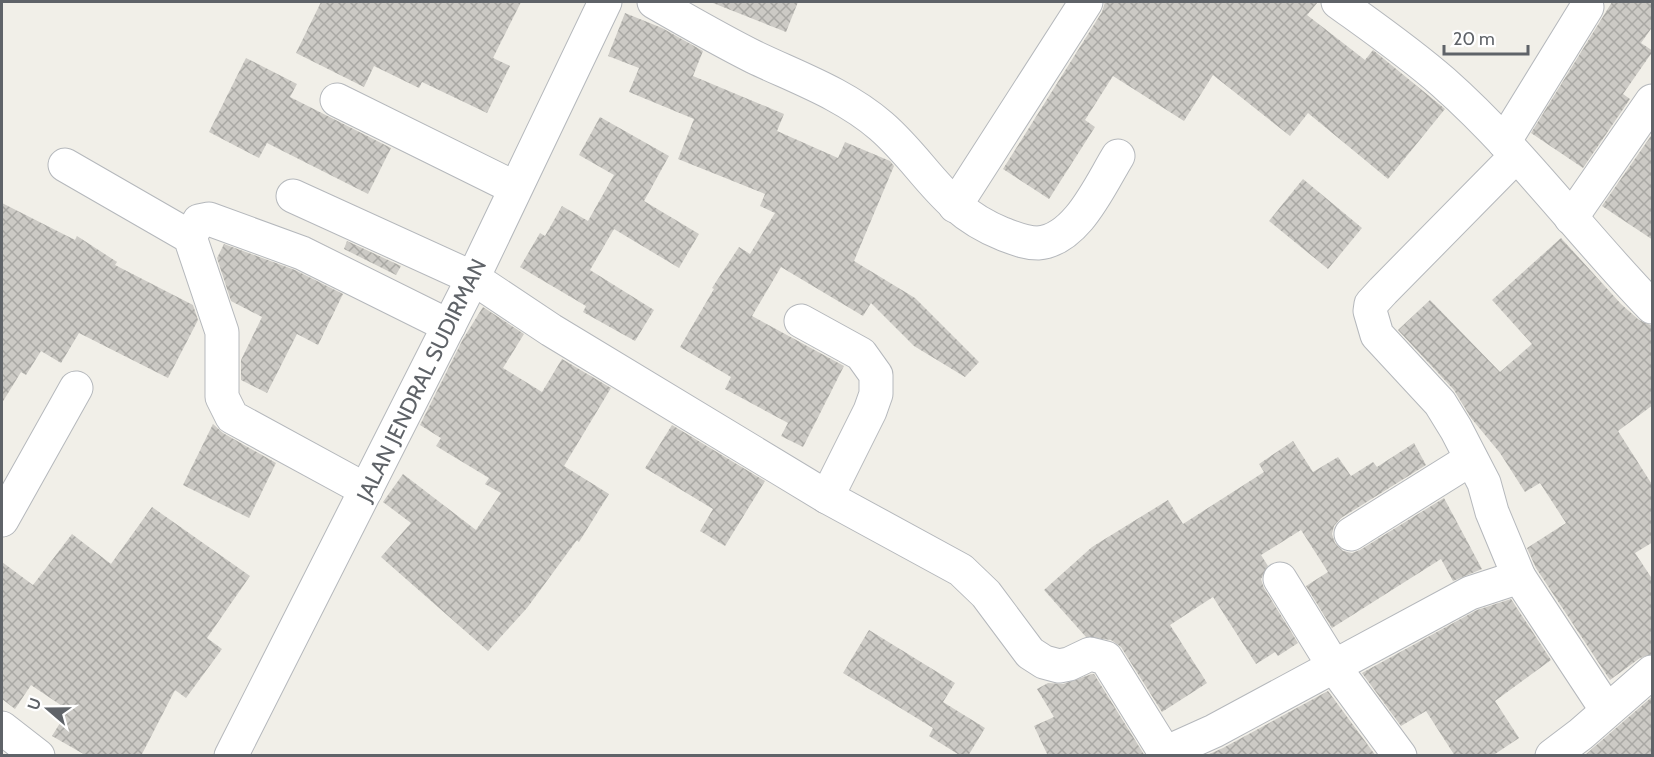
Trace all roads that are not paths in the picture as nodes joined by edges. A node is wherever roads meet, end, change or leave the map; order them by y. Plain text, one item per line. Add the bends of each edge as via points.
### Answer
1 (605, 2) edge
2 (654, 2) edge
3 (1086, 2) edge
4 (1338, 2) edge
5 (1587, 7) dead end
6 (338, 100) dead end
7 (1653, 101) edge
8 (1510, 149) junction
9 (1118, 156) dead end
10 (65, 165) dead end
11 (515, 188) junction
12 (293, 196) dead end
13 (956, 206) junction
14 (1571, 218) junction
15 (190, 237) junction
16 (473, 278) junction
17 (1653, 307) edge
18 (801, 321) dead end
19 (449, 326) junction
20 (76, 388) dead end
21 (1471, 459) junction
22 (366, 490) junction
23 (827, 497) junction
24 (2, 520) edge
25 (1351, 534) dead end
26 (1519, 577) junction
27 (1280, 579) dead end
28 (1335, 668) junction
29 (1653, 672) edge
30 (1606, 709) junction
31 (2, 728) edge
32 (38, 756) edge
33 (231, 756) edge
34 (1400, 756) edge
35 (1552, 756) edge

1 - 11 street, JALAN JENDRAL SUDIRMAN
2 - 13 street via 735,48 854,106 881,126
3 - 13 street
4 - 8 street via 1444,83
5 - 8 street
6 - 11 street
7 - 14 street
8 - 14 street
8 - 21 street via 1371,304 1370,311 1377,335 1440,404
9 - 13 street via 1074,222 1051,240 1023,242 990,229
10 - 15 street
11 - 16 street, JALAN JENDRAL SUDIRMAN
12 - 16 street
14 - 17 street
15 - 19 street via 199,221 209,219 302,253
15 - 22 street via 222,332 222,397 232,417
16 - 19 street, JALAN JENDRAL SUDIRMAN
16 - 23 street via 551,330
18 - 23 street via 861,354 876,375 878,386 870,411
19 - 22 street, JALAN JENDRAL SUDIRMAN
20 - 24 street
21 - 25 street
21 - 26 street
22 - 33 street, JALAN JENDRAL SUDIRMAN
23 - 28 street via 961,570 986,594 1030,653 1044,662 1059,666 1090,654 1106,658 1155,739 1166,750 1214,731
26 - 28 street via 1470,593
26 - 30 street
27 - 28 street
28 - 34 street
29 - 30 street
30 - 35 street
31 - 32 street

